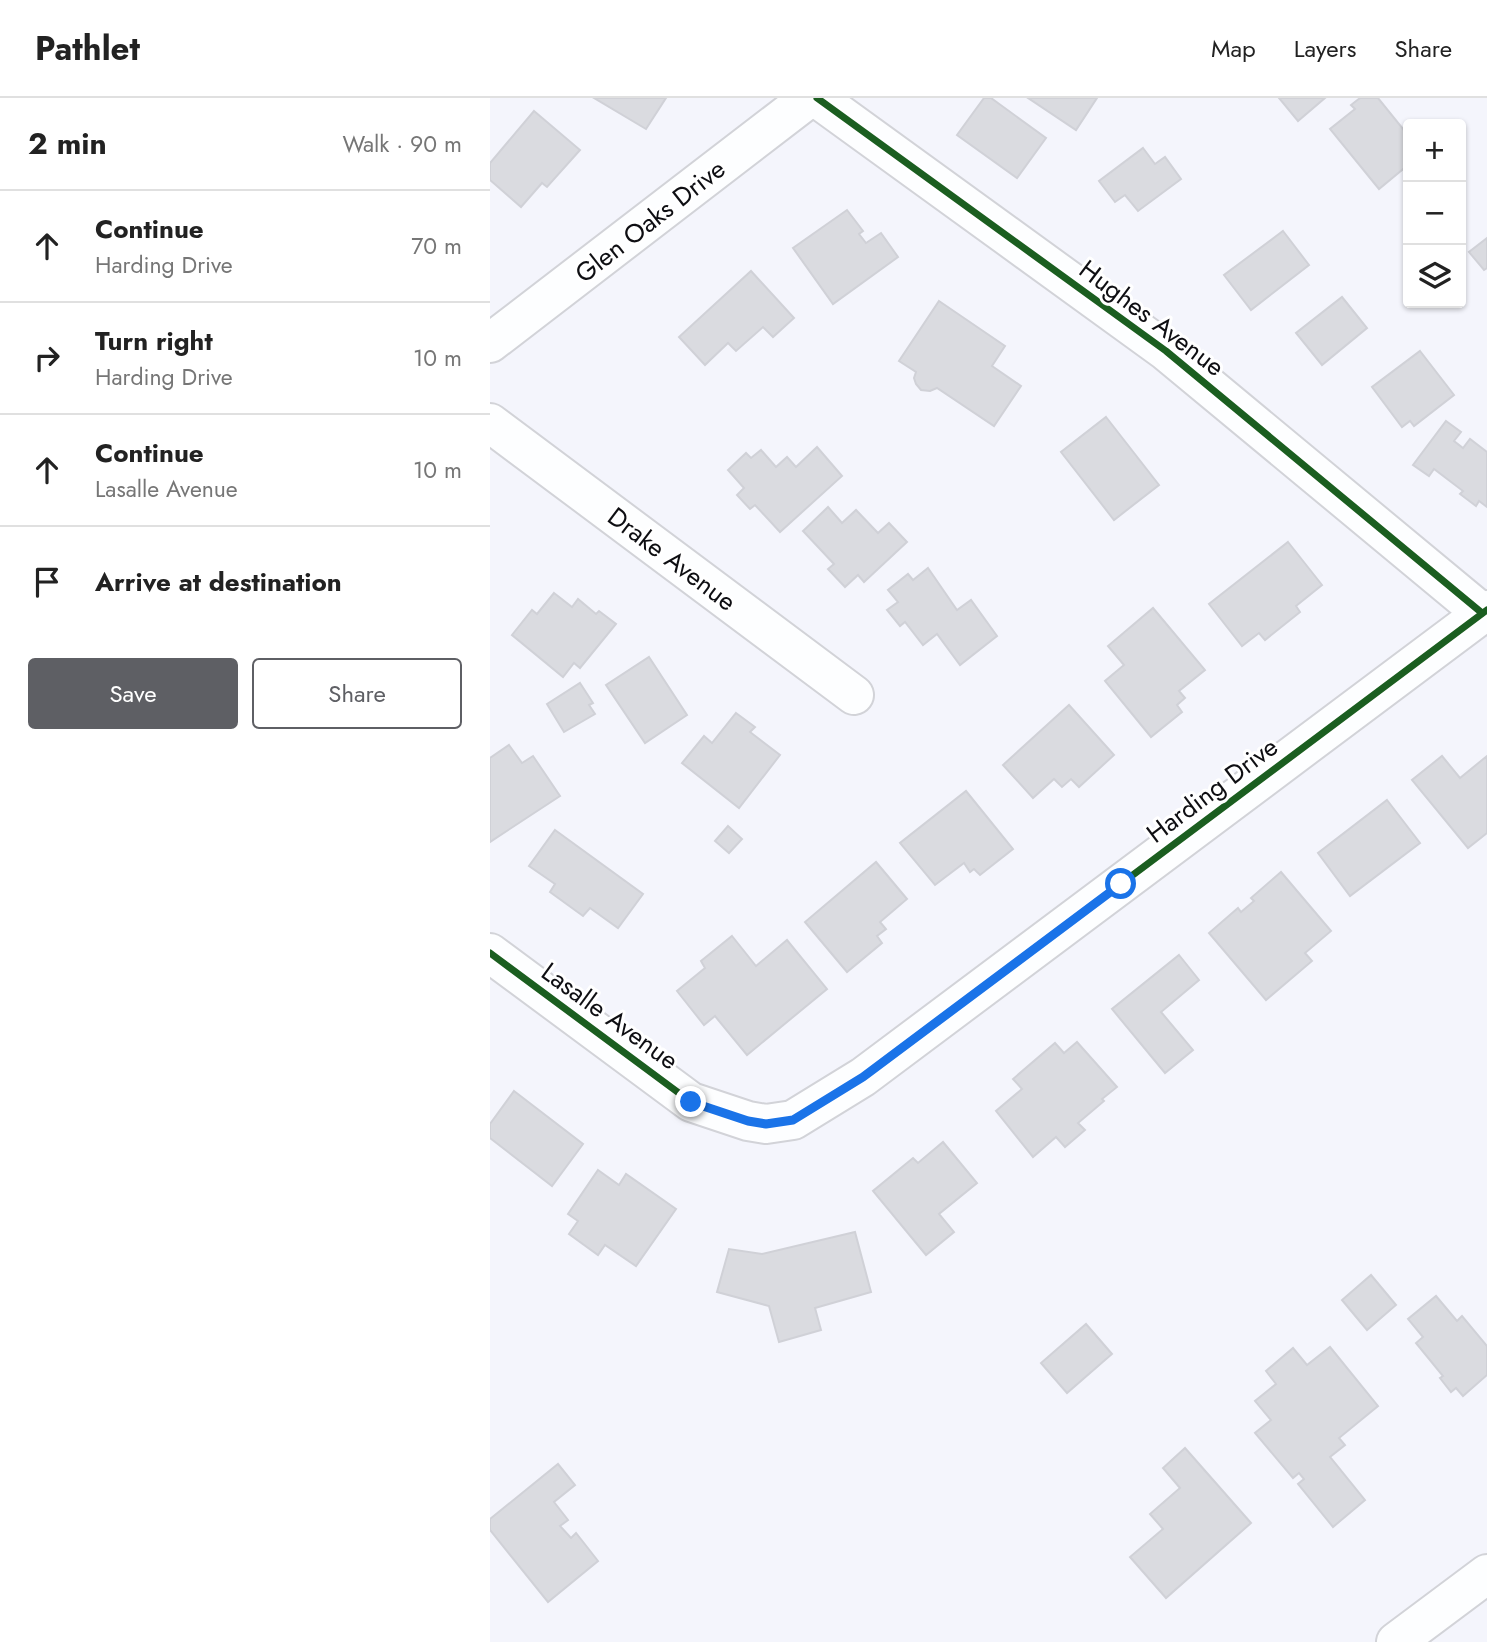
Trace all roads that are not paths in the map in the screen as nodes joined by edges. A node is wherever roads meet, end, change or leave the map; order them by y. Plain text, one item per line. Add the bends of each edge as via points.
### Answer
1 (809, 98) edge
2 (817, 98) edge
3 (490, 343) edge
4 (490, 423) edge
5 (1485, 612) edge
6 (855, 695) dead end
7 (490, 953) edge
8 (748, 1121) joint
9 (1487, 1574) edge
10 (1409, 1638) edge

1 - 3 street, Glen Oaks Drive
2 - 5 street, Hughes Avenue via 1166,351
4 - 6 street, Drake Avenue
5 - 8 street, Harding Drive via 863,1077 793,1120
7 - 8 street, Lasalle Avenue via 691,1102
9 - 10 street

